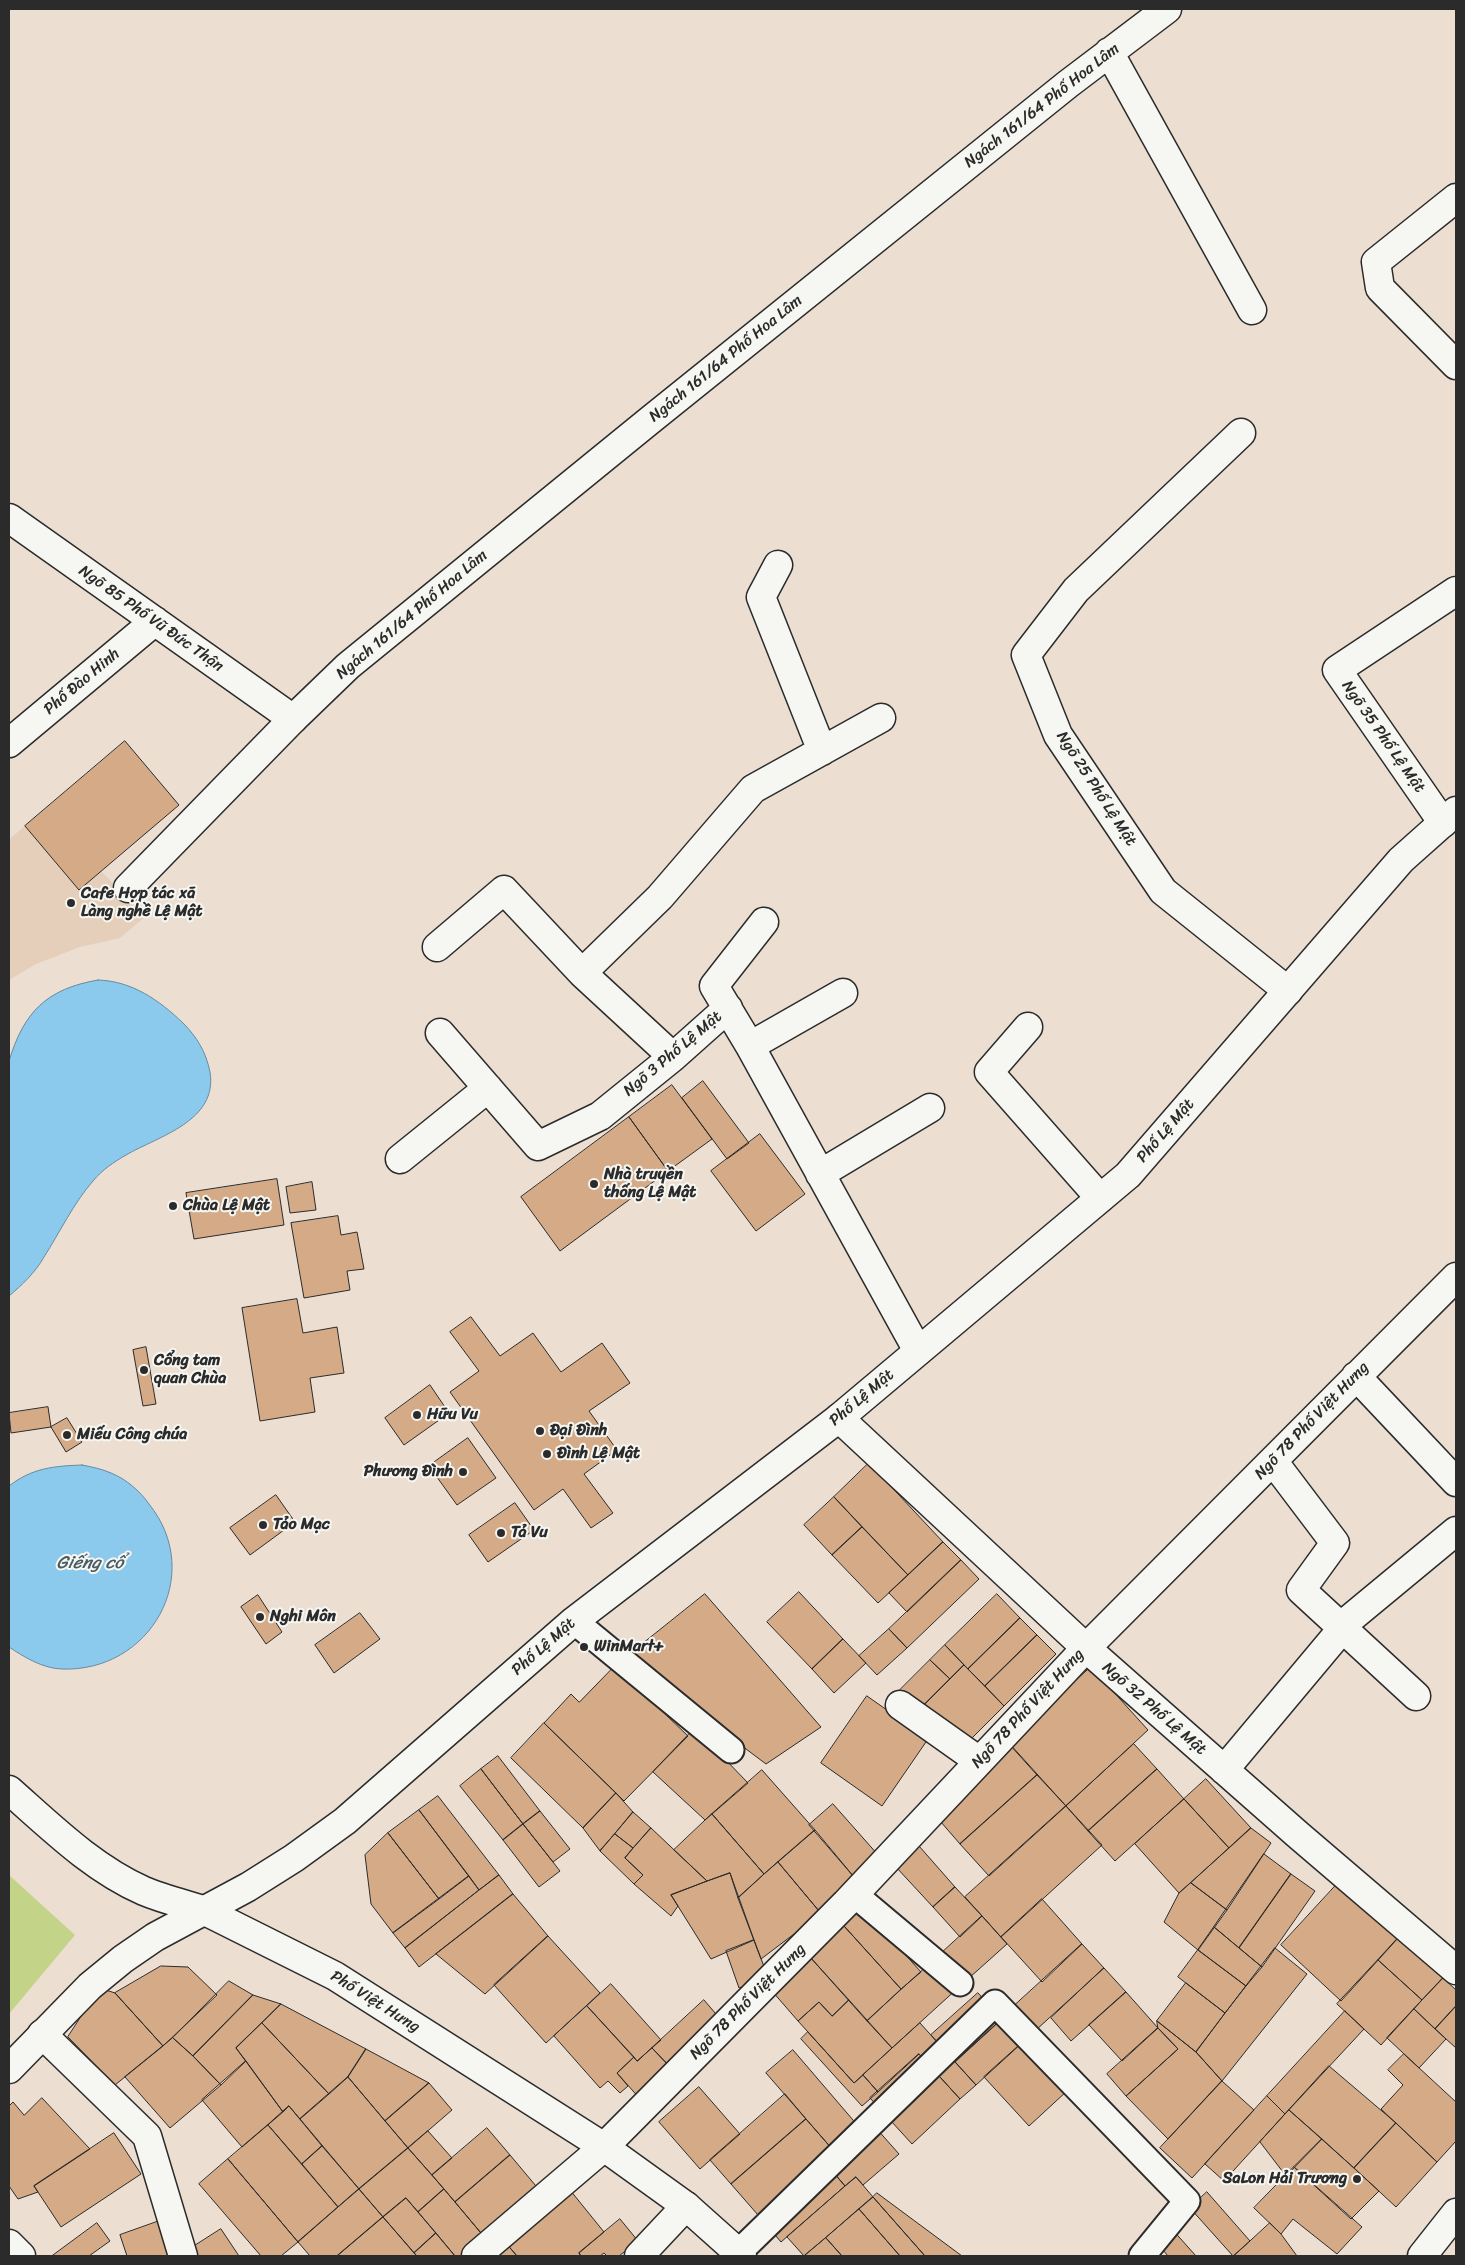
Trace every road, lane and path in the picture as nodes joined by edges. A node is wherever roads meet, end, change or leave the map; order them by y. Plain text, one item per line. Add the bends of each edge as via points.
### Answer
1 (1167, 9) edge
2 (1109, 52) junction
3 (1454, 203) edge
4 (1252, 310) dead end
5 (1456, 365) edge
6 (1242, 433) dead end
7 (9, 518) edge
8 (778, 565) dead end
9 (1456, 591) edge
10 (155, 621) junction
11 (881, 718) dead end
12 (293, 719) junction
13 (9, 743) edge
14 (822, 751) junction
15 (1450, 817) edge
16 (128, 888) dead end
17 (764, 922) dead end
18 (436, 947) dead end
19 (582, 973) junction
20 (1288, 991) junction
21 (843, 993) dead end
22 (728, 1008) junction
23 (1028, 1027) dead end
24 (440, 1033) dead end
25 (750, 1046) junction
26 (674, 1056) junction
27 (488, 1088) junction
28 (930, 1108) dead end
29 (400, 1159) dead end
30 (820, 1174) junction
31 (1100, 1198) junction
32 (1456, 1276) edge
33 (918, 1351) junction
34 (1356, 1376) junction
35 (839, 1418) junction
36 (1274, 1461) junction
37 (1456, 1482) edge
38 (1456, 1531) edge
39 (574, 1620) junction
40 (1340, 1627) junction
41 (1086, 1648) junction
42 (1416, 1696) dead end
43 (900, 1705) dead end
44 (731, 1750) dead end
45 (979, 1761) junction
46 (1224, 1770) junction
47 (9, 1790) edge
48 (854, 1894) junction
49 (203, 1910) junction
50 (1456, 1970) edge
51 (960, 1982) dead end
52 (42, 2034) junction
53 (9, 2069) edge
54 (604, 2147) junction
55 (686, 2206) junction
56 (1456, 2213) edge
57 (9, 2244) edge
58 (740, 2255) edge
59 (21, 2256) edge
60 (183, 2256) edge
61 (476, 2256) edge
62 (640, 2256) edge
63 (1142, 2256) edge
64 (1422, 2256) edge

1 - 2 street, Ngách 161/64 Phố Hoa Lâm
2 - 4 street
2 - 12 street, Ngách 161/64 Phố Hoa Lâm via 348,666
3 - 5 street via 1376,262 1380,288
6 - 20 street, Ngõ 25 Phố Lệ Mật via 1076,590 1026,656 1058,735 1163,891
7 - 10 street, Ngõ 85 Phố Vũ Đức Thận
8 - 14 street via 761,597
9 - 15 street, Ngõ 35 Phố Lệ Mật via 1337,670
10 - 12 street, Ngõ 85 Phố Vũ Đức Thận
10 - 13 street, Phố Đào Hinh
11 - 14 street
12 - 16 street, Ngách 161/64 Phố Hoa Lâm
14 - 19 street via 753,790 660,897
15 - 20 street, Phố Lệ Mật via 1401,860
17 - 22 street via 714,986
18 - 19 street via 504,890
19 - 26 street
20 - 31 street, Phố Lệ Mật via 1128,1175
21 - 25 street
22 - 25 street, Ngõ 3 Phố Lệ Mật
22 - 26 street, Ngõ 3 Phố Lệ Mật
23 - 31 street via 990,1072
24 - 27 street, Ngõ 3 Phố Lệ Mật
25 - 30 street, Ngõ 3 Phố Lệ Mật
26 - 27 street, Ngõ 3 Phố Lệ Mật via 600,1116 538,1146
27 - 29 street
28 - 30 street
30 - 33 street, Ngõ 3 Phố Lệ Mật
31 - 33 street, Phố Lệ Mật
32 - 34 street, Ngõ 78 Phố Việt Hưng
33 - 35 street, Phố Lệ Mật
34 - 36 street, Ngõ 78 Phố Việt Hưng
34 - 37 street
35 - 39 street, Phố Lệ Mật
35 - 41 street, Ngõ 32 Phố Lệ Mật
36 - 40 street via 1335,1543 1301,1590
36 - 41 street, Ngõ 78 Phố Việt Hưng
38 - 40 street
39 - 44 lane
39 - 49 street, Phố Lệ Mật via 345,1821 248,1887
40 - 42 street
40 - 46 street via 1337,1635
41 - 45 street, Ngõ 78 Phố Việt Hưng
41 - 46 street, Ngõ 32 Phố Lệ Mật
43 - 45 street
45 - 48 street, Ngõ 78 Phố Việt Hưng
46 - 50 street, Ngõ 32 Phố Lệ Mật
47 - 49 street, Phố Việt Hưng via 80,1853 104,1869 144,1891
48 - 51 lane
48 - 54 street, Ngõ 78 Phố Việt Hưng
49 - 52 street via 123,1959 90,1986
49 - 54 street, Phố Việt Hưng via 335,1976
52 - 53 street
52 - 60 street via 147,2136
54 - 55 street, Phố Việt Hưng
54 - 61 street, Ngõ 78 Phố Việt Hưng
55 - 58 street, Phố Việt Hưng
55 - 62 street
56 - 64 street
57 - 59 street
58 - 63 lane via 995,2003 1187,2201

